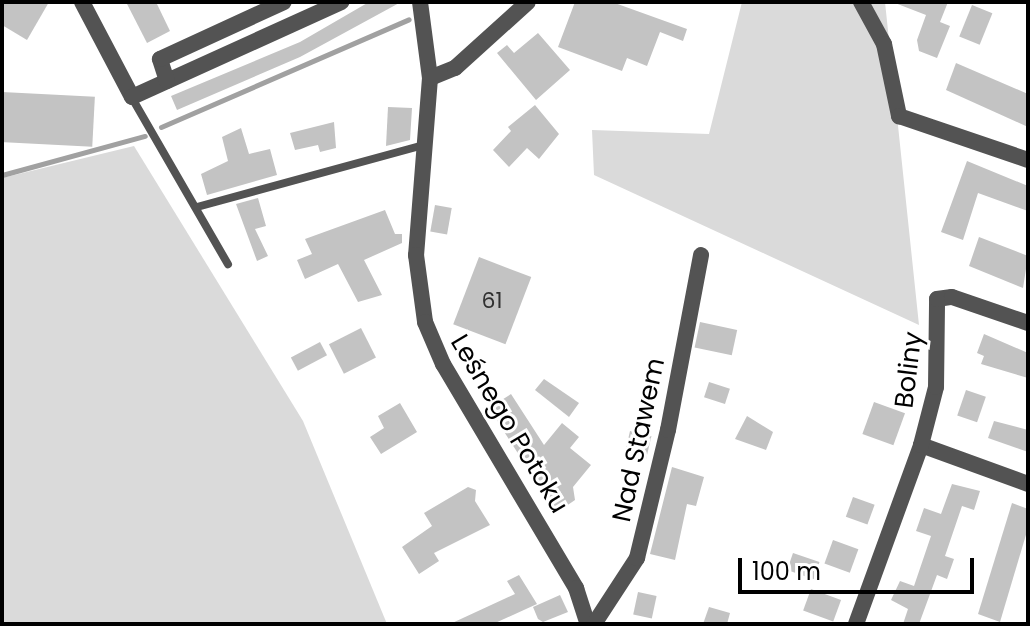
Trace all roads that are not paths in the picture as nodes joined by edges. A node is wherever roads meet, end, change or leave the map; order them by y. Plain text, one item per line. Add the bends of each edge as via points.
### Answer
1 (82, 2) edge
2 (287, 2) edge
3 (341, 2) edge
4 (420, 2) edge
5 (528, 2) edge
6 (861, 2) edge
7 (301, 21) junction
8 (430, 78) junction
9 (167, 81) junction
10 (132, 97) junction
11 (425, 145) junction
12 (1028, 160) edge
13 (197, 207) junction
14 (701, 255) dead end
15 (228, 264) dead end
16 (1028, 323) edge
17 (921, 445) junction
18 (1028, 484) edge
19 (591, 624) edge
20 (856, 624) edge

1 - 10 street
2 - 7 street
2 - 9 street via 160,59
3 - 7 street
4 - 8 street, Leśnego Potoku
5 - 8 street via 455,68
6 - 12 street via 884,44 899,116
7 - 9 street
8 - 11 street, Leśnego Potoku
9 - 10 street
10 - 13 lane
11 - 13 lane
11 - 19 street, Leśnego Potoku via 416,255 425,322 443,364 563,564
13 - 15 lane
14 - 19 street, Nad Stawem via 637,558
16 - 17 street, Boliny via 952,297 937,299 936,387
17 - 18 street, Boliny
17 - 20 street, Boliny

